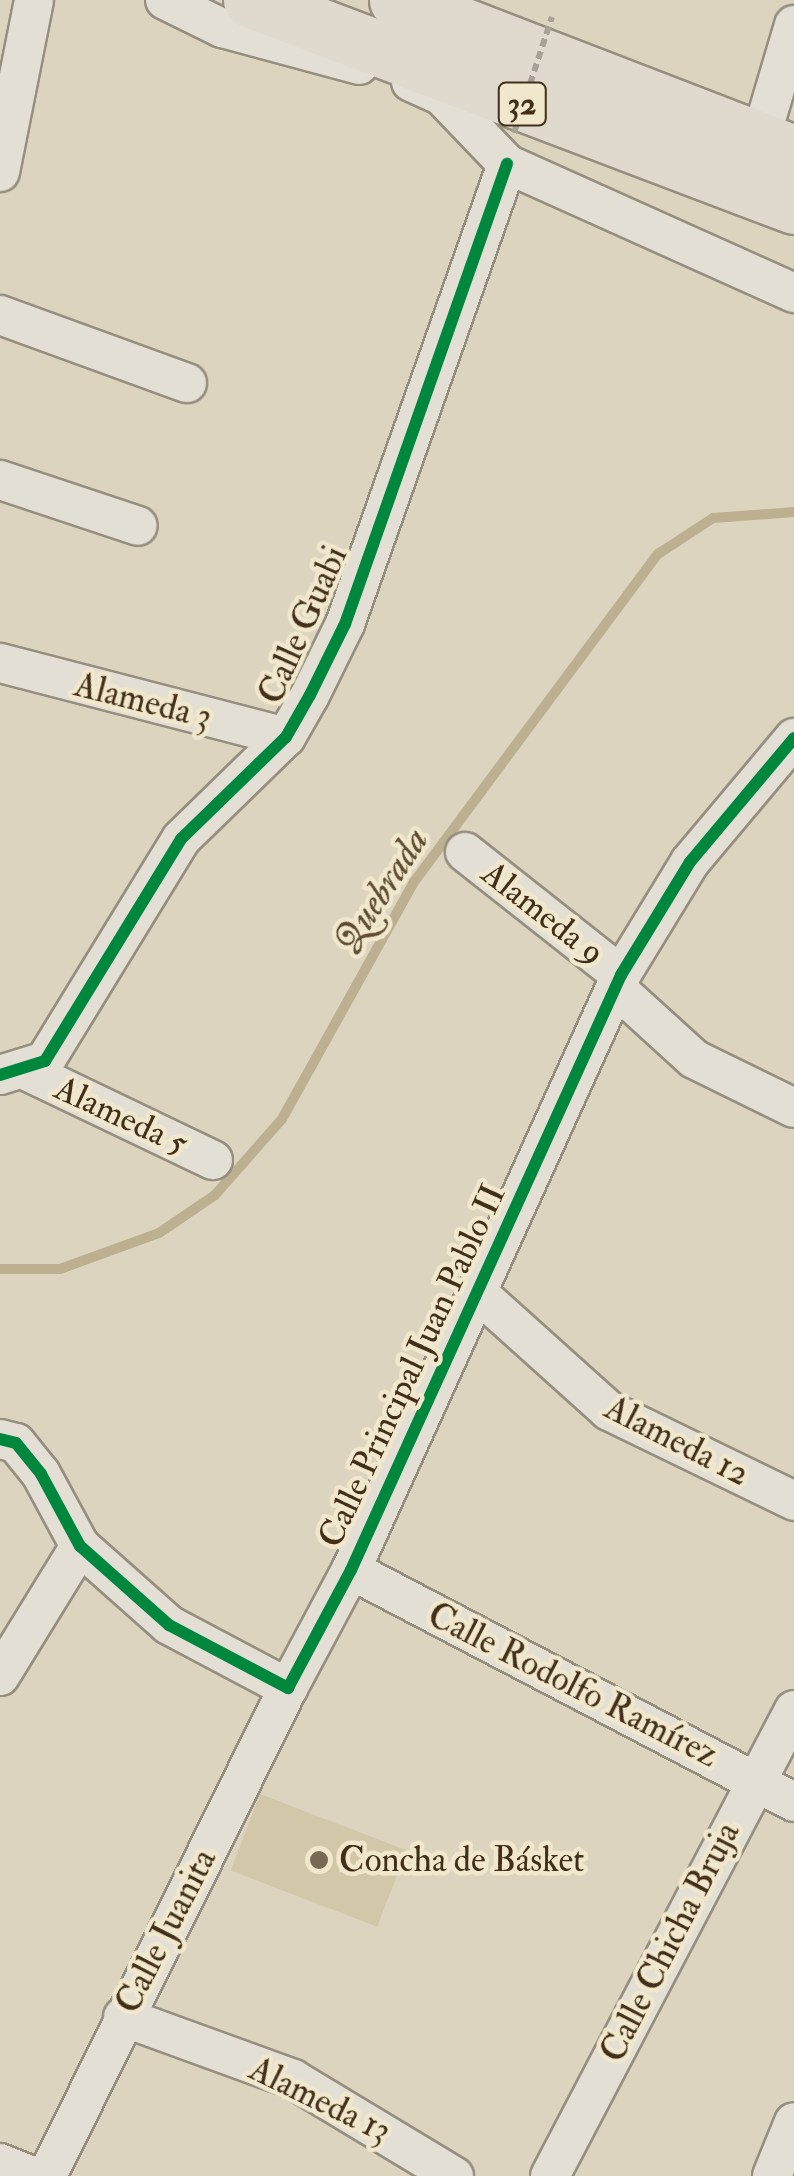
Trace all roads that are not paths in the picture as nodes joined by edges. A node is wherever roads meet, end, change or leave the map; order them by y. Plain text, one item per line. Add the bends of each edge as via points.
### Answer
1 (34, 0) edge
2 (166, 0) edge
3 (251, 0) edge
4 (397, 0) edge
5 (794, 25) edge
6 (777, 146) edge
7 (510, 148) junction
8 (0, 172) edge
9 (794, 206) edge
10 (794, 292) edge
11 (0, 315) edge
12 (187, 382) dead end
13 (0, 480) edge
14 (138, 526) dead end
15 (0, 663) edge
16 (286, 736) junction
17 (794, 738) edge
18 (464, 852) dead end
19 (618, 981) junction
20 (14, 1074) edge
21 (794, 1108) edge
22 (213, 1160) dead end
23 (478, 1293) junction
24 (0, 1439) edge
25 (794, 1501) edge
26 (80, 1546) junction
27 (352, 1570) junction
28 (0, 1676) edge
29 (288, 1688) junction
30 (794, 1710) edge
31 (754, 1779) junction
32 (794, 1802) edge
33 (123, 2017) junction
34 (794, 2122) edge
35 (0, 2163) edge
36 (33, 2176) edge
37 (47, 2176) edge
38 (454, 2176) edge
39 (550, 2176) edge
40 (772, 2176) edge

1 - 8 street
2 - 7 street via 222,28 442,96
3 - 9 highway, 32
4 - 6 highway, 32
5 - 6 street
7 - 10 street
7 - 16 street, Calle Guabi via 345,624
11 - 12 street
13 - 14 street
15 - 16 street, Alameda 3
16 - 20 street, Calle Guabi via 181,839
17 - 19 street, Calle Principal Juan Pablo II via 690,862
18 - 19 street, Alameda 9
19 - 21 street, Alameda 9 via 694,1060
19 - 23 street, Calle Principal Juan Pablo II
20 - 22 street, Alameda 5
23 - 25 street, Alameda 12 via 609,1411
23 - 27 street, Calle Principal Juan Pablo II
24 - 26 street via 16,1443 41,1474
26 - 28 street
26 - 29 street via 169,1624
27 - 29 street, Calle Principal Juan Pablo II
27 - 31 street, Calle Rodolfo Ramírez
29 - 33 street, Calle Juanita
30 - 31 street, Calle Chicha Bruja
31 - 32 street, Calle Rodolfo Ramírez
31 - 39 street, Calle Chicha Bruja
33 - 37 street, Calle Juanita
33 - 38 street, Alameda 13 via 293,2079
34 - 40 street
35 - 36 street

